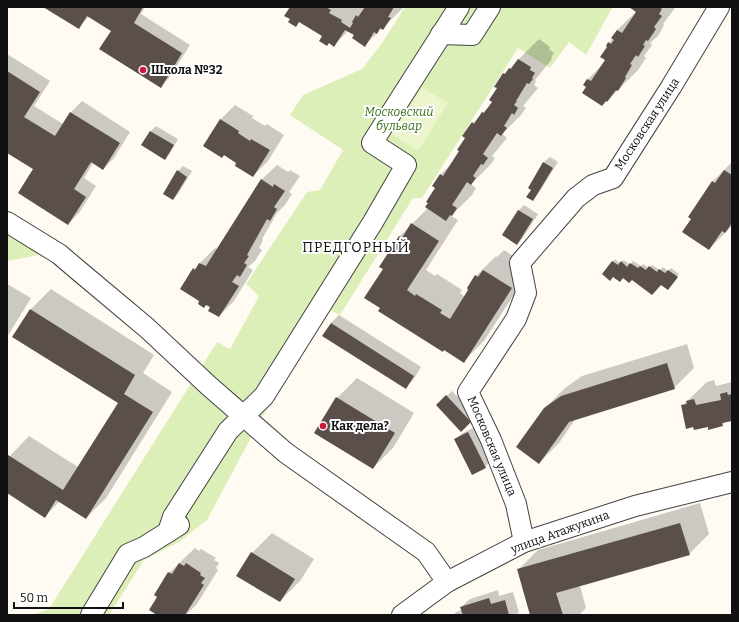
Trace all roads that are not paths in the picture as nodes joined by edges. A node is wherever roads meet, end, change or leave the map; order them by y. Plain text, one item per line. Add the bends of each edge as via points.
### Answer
1 (459, 7) edge
2 (490, 7) edge
3 (719, 7) edge
4 (441, 34) junction
5 (7, 222) edge
6 (243, 415) junction
7 (732, 482) edge
8 (524, 542) junction
9 (447, 582) junction
10 (97, 614) edge
11 (402, 615) edge

1 - 4 street
2 - 4 street via 472,35
3 - 8 street, Московская улица via 613,178 593,185 576,198 520,263 526,293 516,319 468,392 491,440 516,504
4 - 6 street via 372,143 398,160 368,219 297,332 256,388
5 - 6 street via 59,254
6 - 9 street via 286,453 426,552
6 - 10 street via 228,431 205,477 173,517 168,532 144,547 136,565
7 - 8 street, улица Атажукина via 634,506
8 - 9 street, улица Атажукина
9 - 11 street, улица Атажукина

